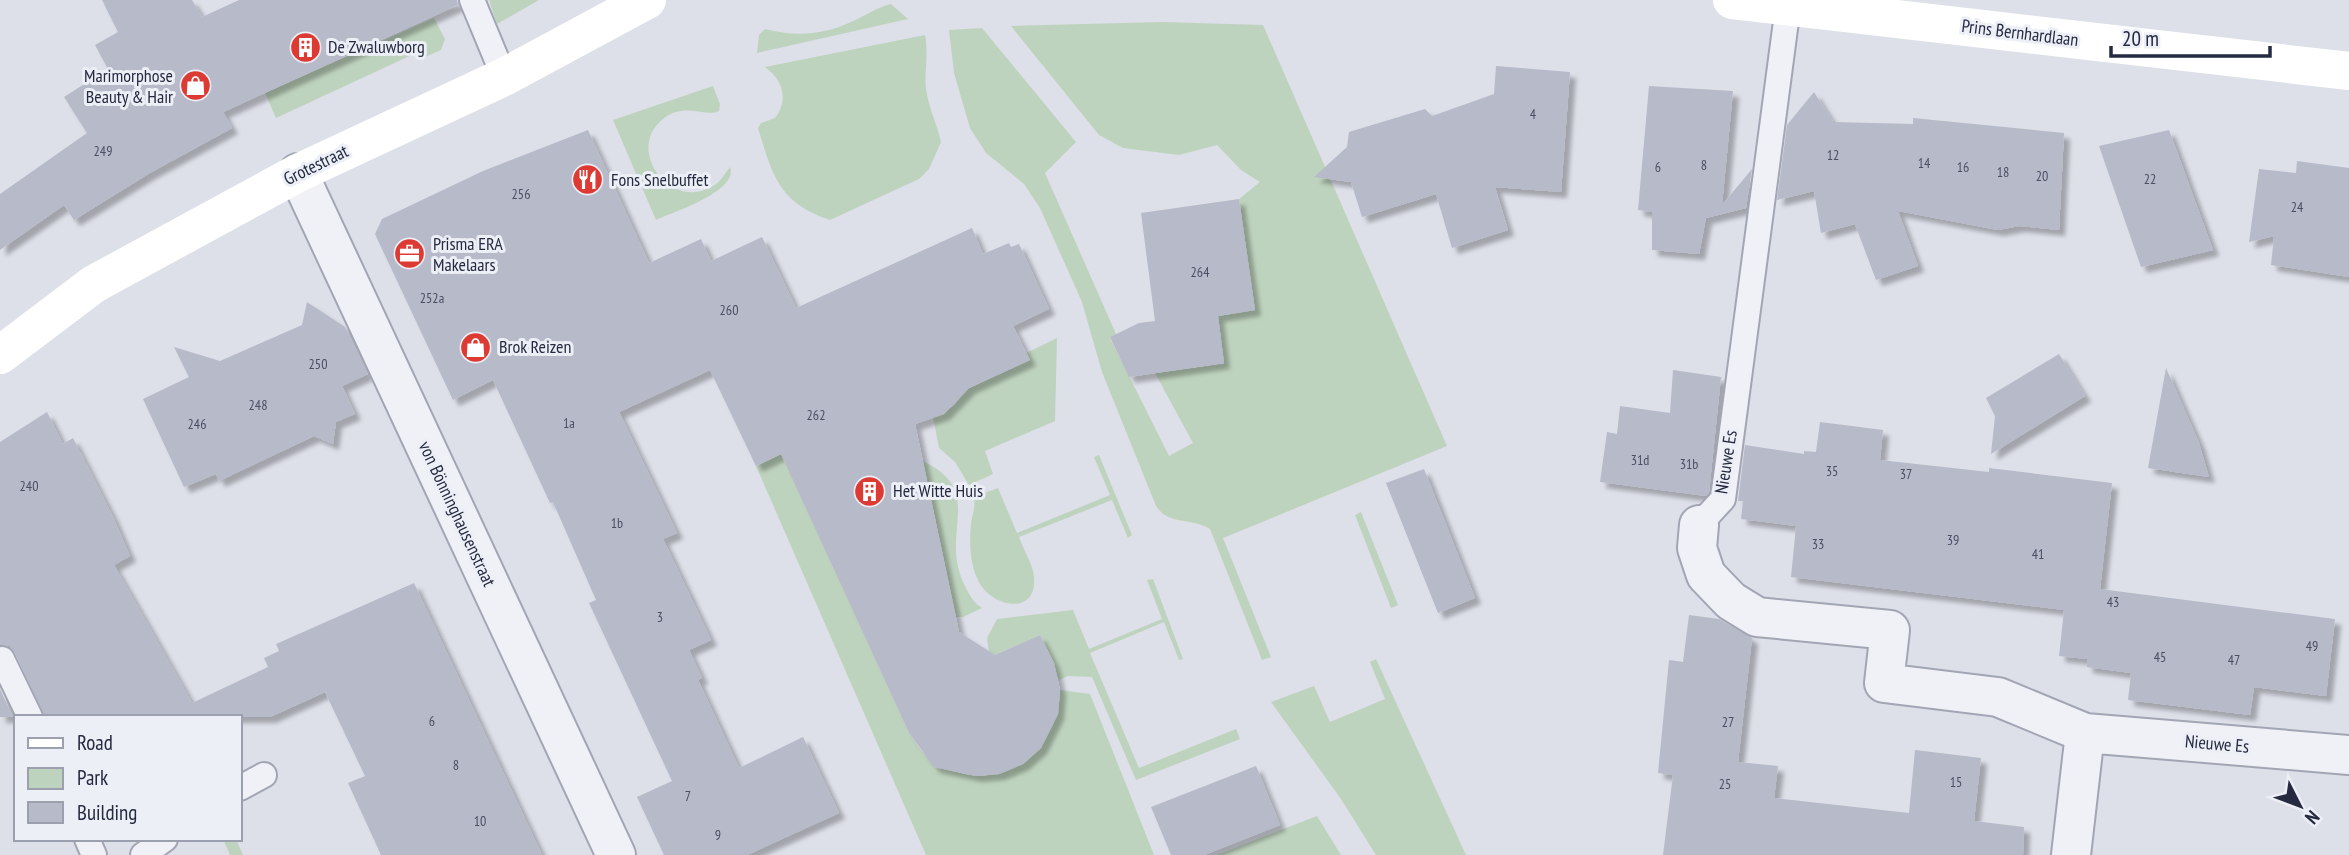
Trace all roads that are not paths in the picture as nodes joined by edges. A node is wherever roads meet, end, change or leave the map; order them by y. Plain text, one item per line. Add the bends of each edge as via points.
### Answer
1 (472, 0) edge
2 (647, 0) edge
3 (1732, 0) edge
4 (1788, 6) junction
5 (2349, 71) edge
6 (504, 77) junction
7 (298, 173) junction
8 (0, 355) edge
9 (1699, 525) joint
10 (2, 659) edge
11 (29, 715) edge
12 (2085, 733) junction
13 (2349, 755) edge
14 (264, 775) dead end
15 (242, 787) edge
16 (162, 841) edge
17 (143, 855) edge
18 (616, 855) edge
19 (2071, 855) edge

1 - 6 lane
2 - 6 street, Grotestraat
3 - 4 street, Prins Bernhardlaan
4 - 5 street, Prins Bernhardlaan
4 - 9 lane, Nieuwe Es via 1723,499
6 - 7 street, Grotestraat
7 - 8 street, Grotestraat via 94,284
7 - 18 street, von Bönninghausenstraat
9 - 12 street, Nieuwe Es via 1697,548 1706,575 1731,601 1757,617 1890,630 1884,683 1998,697
10 - 11 lane
12 - 13 street, Nieuwe Es
12 - 19 street
14 - 15 lane
16 - 17 lane

